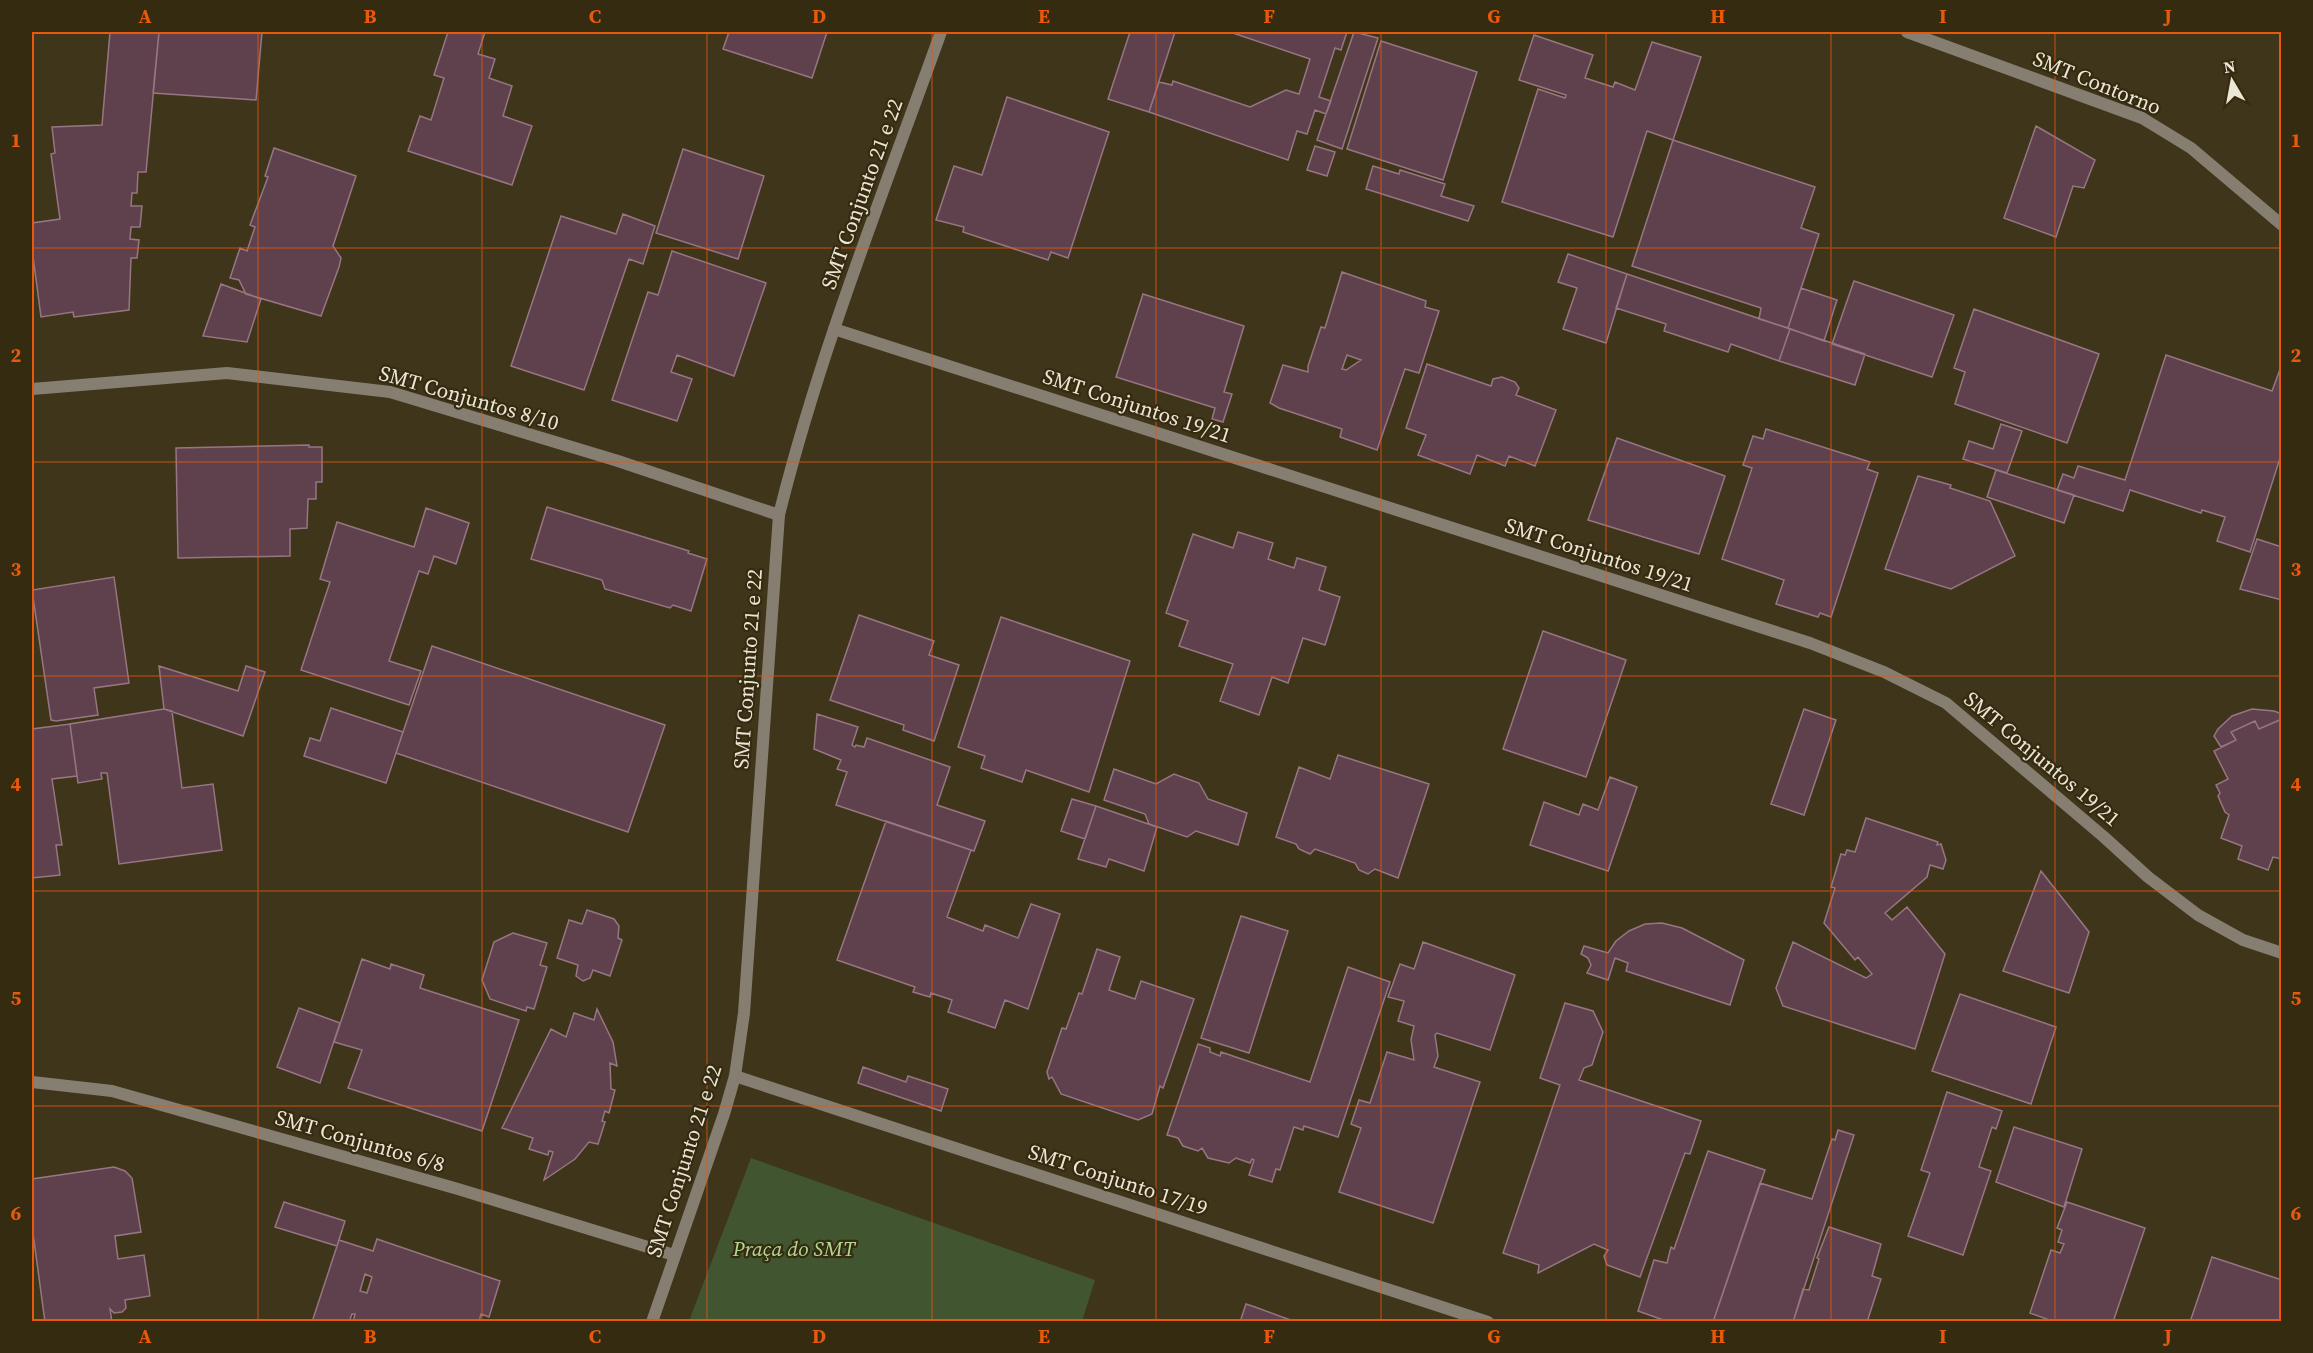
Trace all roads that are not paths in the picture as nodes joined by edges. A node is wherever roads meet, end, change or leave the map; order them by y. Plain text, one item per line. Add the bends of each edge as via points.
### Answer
1 (942, 32) edge
2 (1907, 32) edge
3 (2282, 225) edge
4 (834, 328) junction
5 (32, 389) edge
6 (779, 515) junction
7 (2282, 953) edge
8 (735, 1076) junction
9 (32, 1082) edge
10 (674, 1255) junction
11 (652, 1322) edge
12 (1488, 1322) edge

1 - 4 street, SMT Conjunto 21 e 22
2 - 3 street, SMT Contorno via 2142,118 2192,148
4 - 6 street, SMT Conjunto 21 e 22
4 - 7 street, SMT Conjuntos 19/21 via 1799,639 1884,672 1946,703 2148,877 2198,915 2243,940
5 - 6 street, SMT Conjuntos 8/10 via 227,373 390,392
6 - 8 street, SMT Conjunto 21 e 22 via 744,1013
8 - 10 street, SMT Conjunto 21 e 22
8 - 12 street, SMT Conjunto 17/19
9 - 10 street, SMT Conjuntos 6/8 via 112,1091
10 - 11 street, SMT Conjunto 21 e 22

